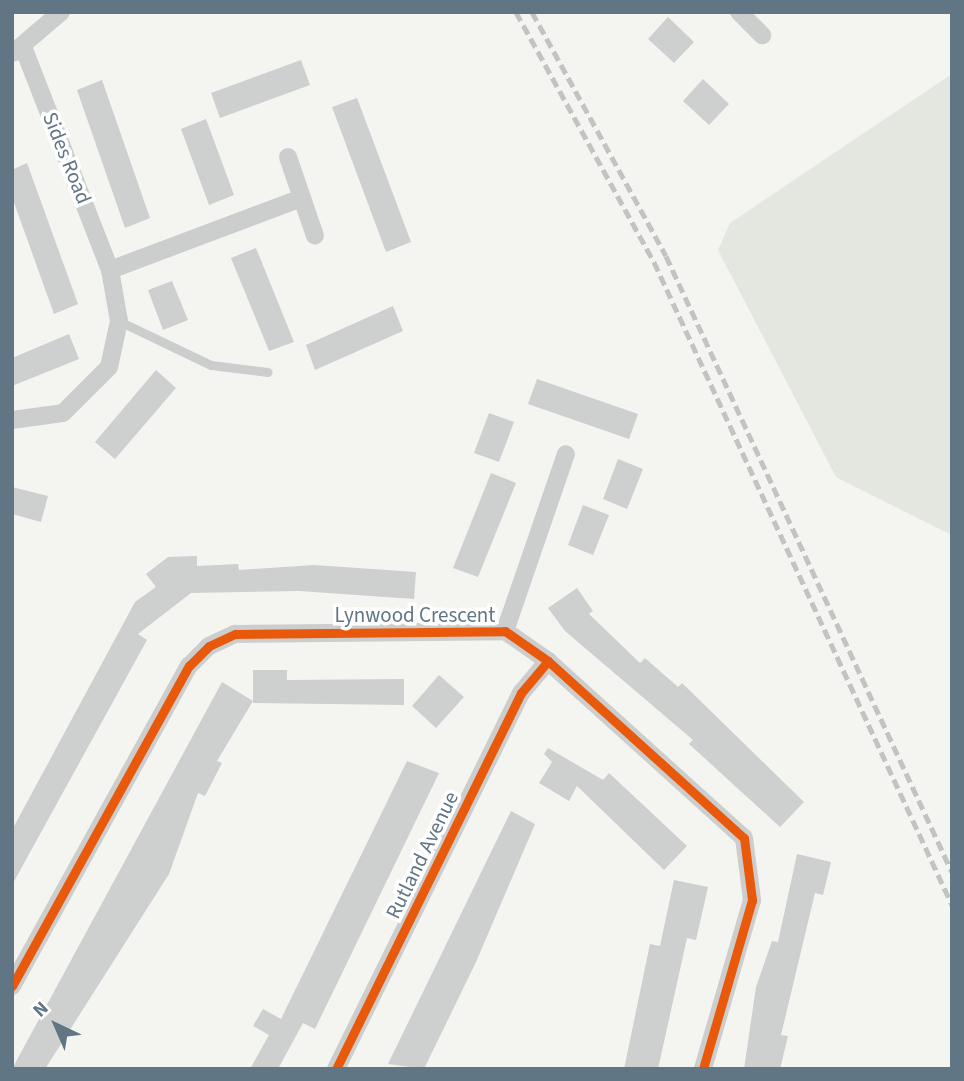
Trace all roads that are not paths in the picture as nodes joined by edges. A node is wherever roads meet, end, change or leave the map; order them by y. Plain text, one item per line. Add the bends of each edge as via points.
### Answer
1 (61, 12) edge
2 (739, 12) edge
3 (762, 35) dead end
4 (17, 50) edge
5 (288, 157) dead end
6 (302, 198) junction
7 (315, 236) dead end
8 (110, 270) junction
9 (119, 321) junction
10 (268, 372) dead end
11 (12, 420) edge
12 (566, 454) dead end
13 (505, 631) junction
14 (548, 661) junction
15 (12, 986) edge
16 (335, 1069) edge
17 (703, 1069) edge

1 - 4 street
2 - 3 street
4 - 8 street, Sides Road
5 - 6 street
6 - 7 street
6 - 8 street
8 - 9 street, Sides Road
9 - 10 lane via 211,365
9 - 11 street, Sides Road via 109,367 63,413
12 - 13 street
13 - 14 street, Lynwood Crescent
13 - 15 street, Lynwood Crescent via 235,634 209,646 189,666
14 - 16 street, Rutland Avenue via 521,693
14 - 17 street, Lynwood Crescent via 744,838 752,900

